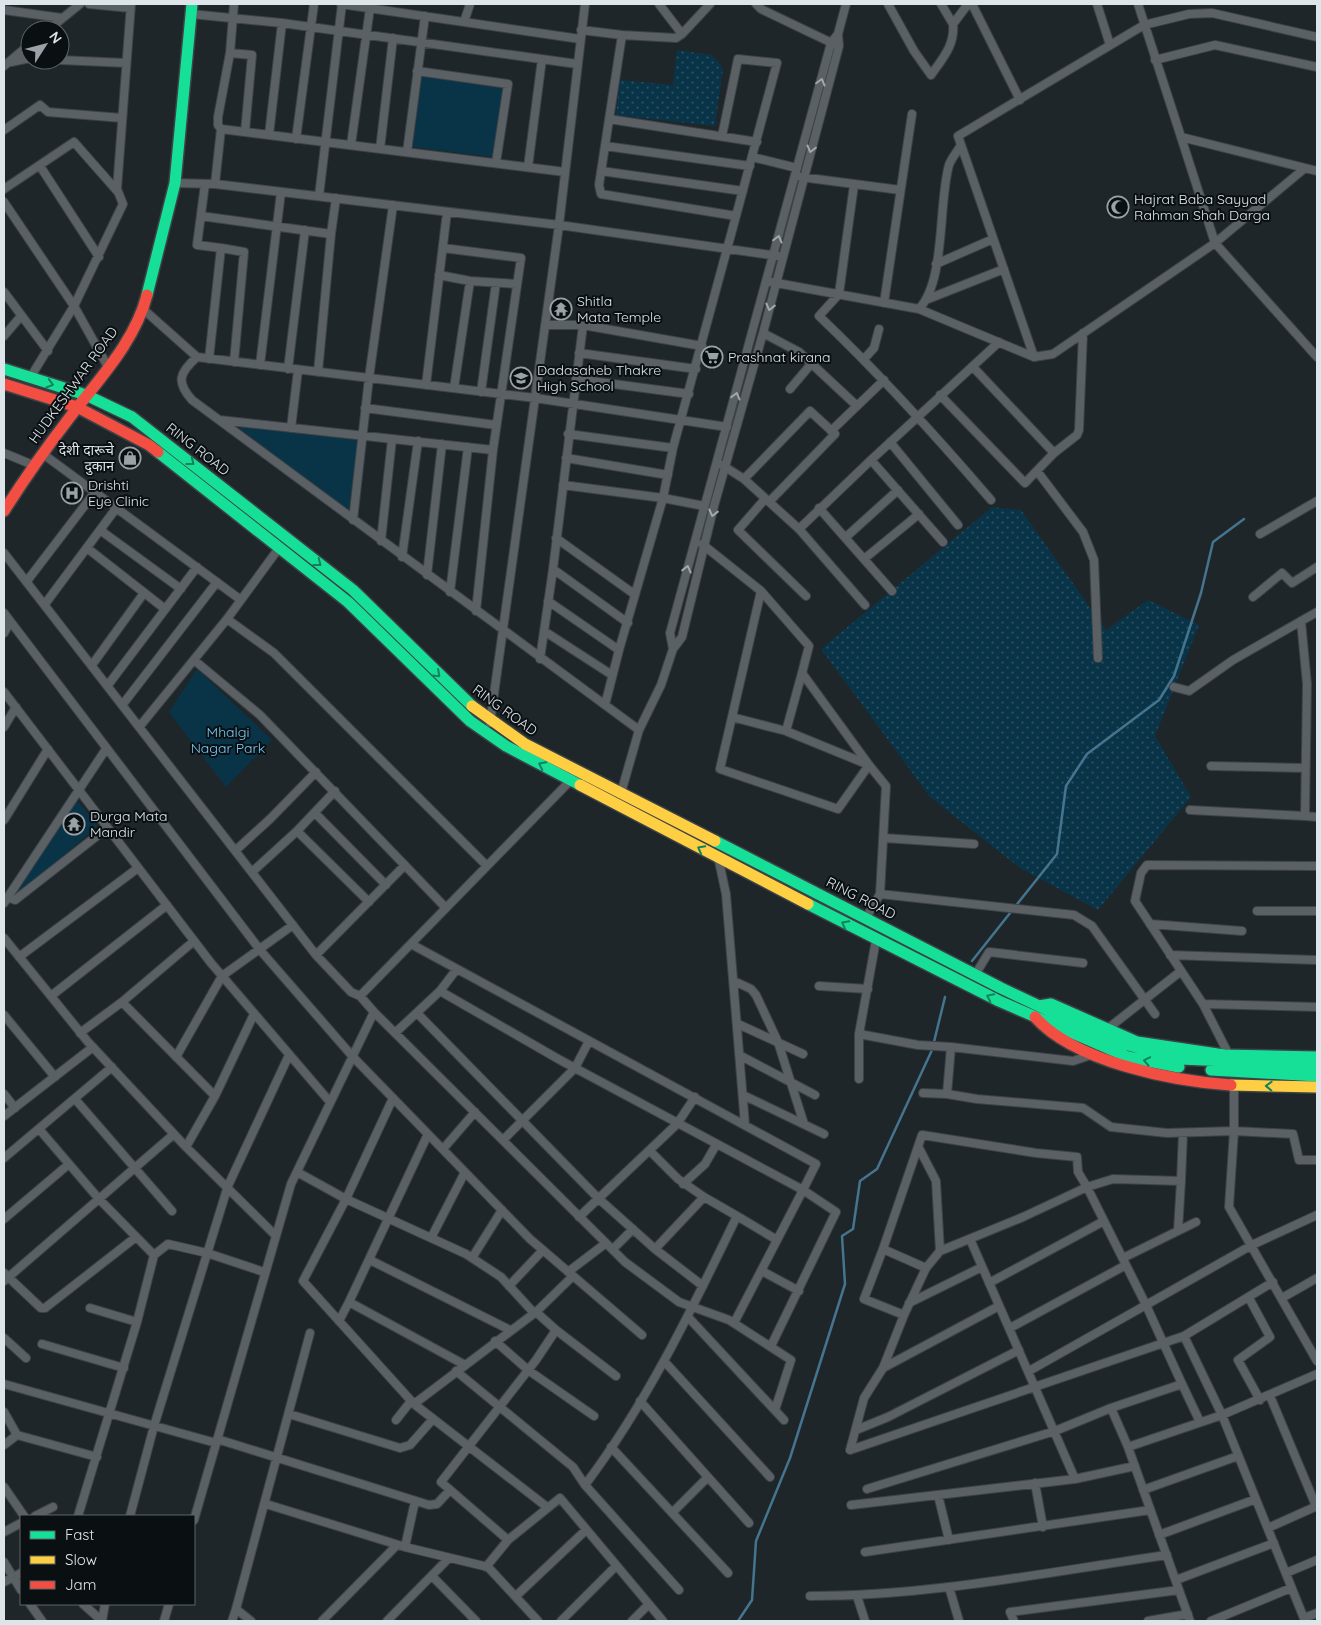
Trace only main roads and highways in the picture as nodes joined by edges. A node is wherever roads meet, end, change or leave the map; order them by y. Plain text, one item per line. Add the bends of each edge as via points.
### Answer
1 (191, 9) edge
2 (4, 370) edge
3 (4, 384) edge
4 (86, 396) junction
5 (78, 407) junction
6 (4, 511) edge
7 (574, 775) junction
8 (1039, 1006) junction
9 (1035, 1018) junction
10 (1317, 1057) edge
11 (1317, 1065) edge
12 (1317, 1076) edge
13 (1317, 1087) edge

1 - 4 main road, HUDKESHWAR ROAD via 175,184 143,309 119,353
2 -> 4 main road, RING ROAD
3 - 5 main road, RING ROAD
4 - 5 main road, HUDKESHWAR ROAD
4 -> 7 main road, RING ROAD via 132,416 353,590 404,643 490,721
5 - 6 main road, HUDKESHWAR ROAD via 33,465
7 -> 5 main road, RING ROAD via 488,736 348,602 149,445
7 - 8 main road, RING ROAD via 621,793
9 -> 7 main road, RING ROAD via 718,858
8 - 10 main road via 1051,1004 1137,1042 1229,1055
8 - 11 main road, RING ROAD via 1113,1041 1181,1058
12 -> 9 main road via 1188,1069 1128,1057
13 -> 9 main road via 1190,1082 1151,1074 1094,1054 1045,1030

